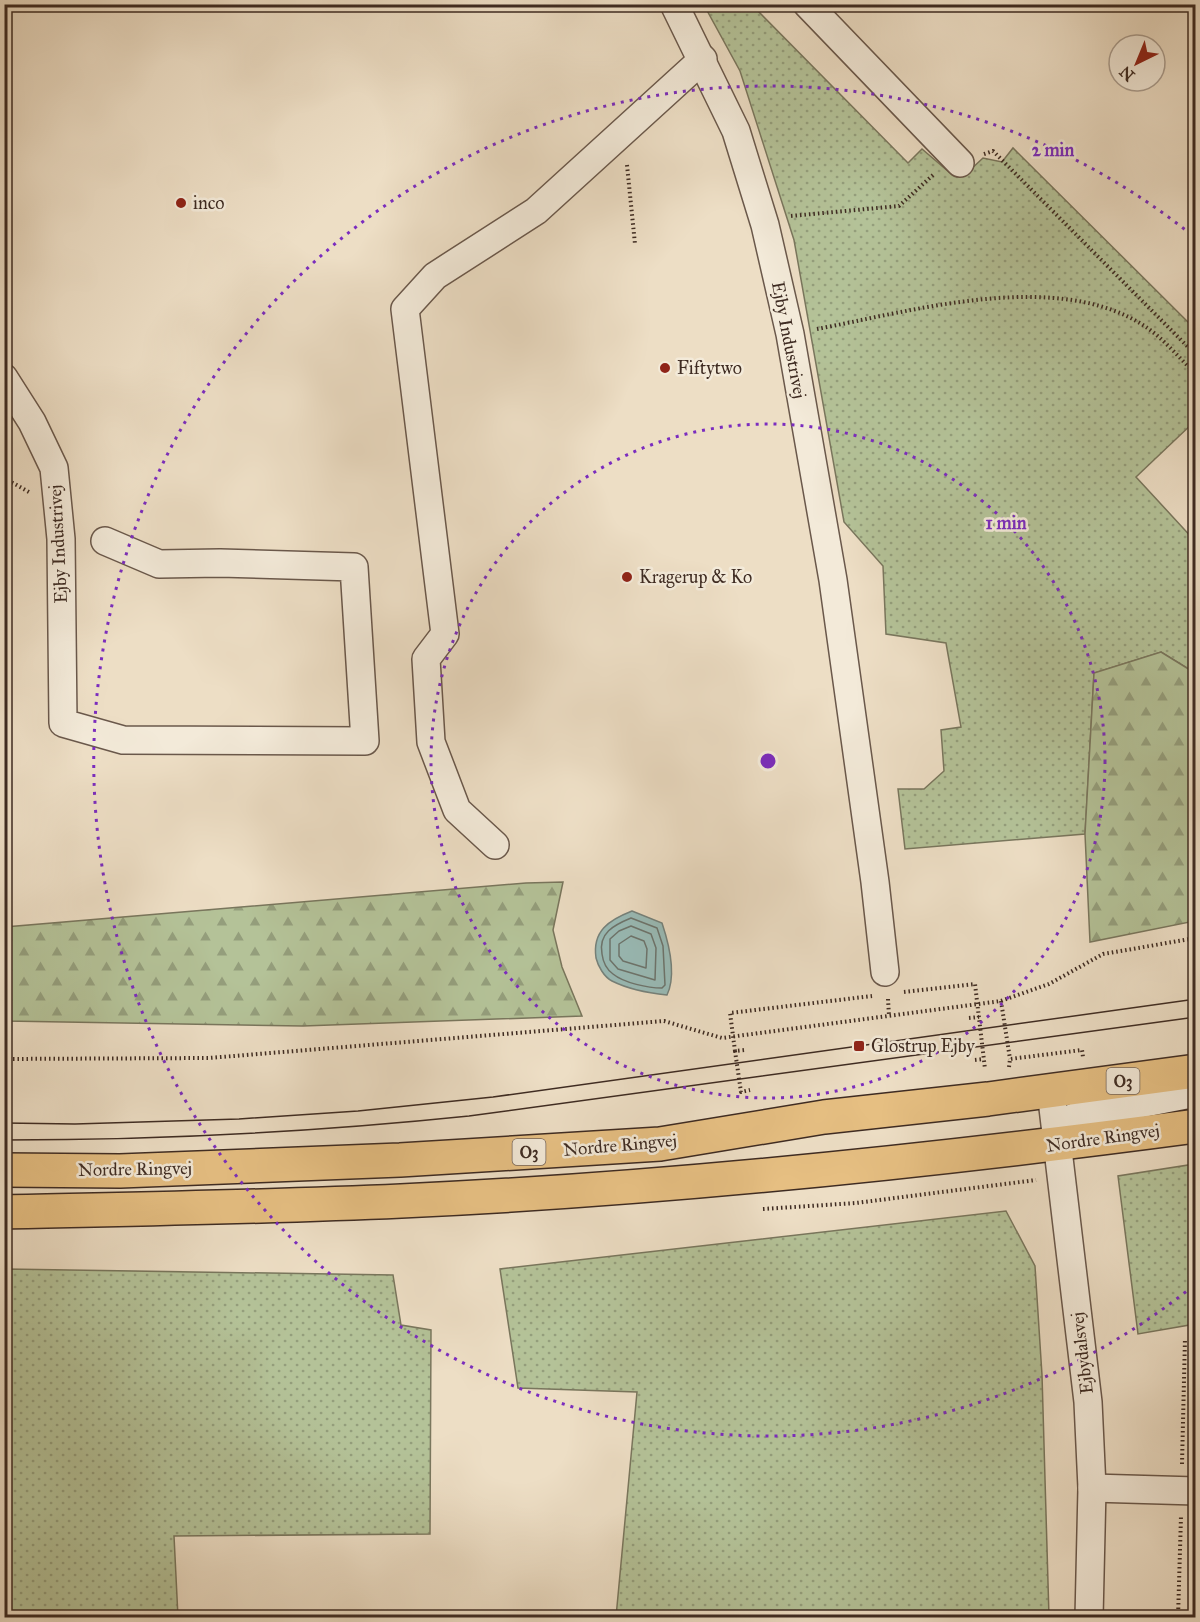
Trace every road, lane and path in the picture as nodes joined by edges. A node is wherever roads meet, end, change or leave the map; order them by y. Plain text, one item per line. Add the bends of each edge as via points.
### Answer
1 (674, 4) edge
2 (807, 4) edge
3 (703, 59) junction
4 (623, 131) junction
5 (956, 160) junction
6 (765, 225) junction
7 (634, 244) dead end
8 (790, 334) junction
9 (1196, 355) edge
10 (1196, 374) edge
11 (4, 378) edge
12 (105, 541) dead end
13 (495, 844) dead end
14 (1196, 938) edge
15 (883, 987) junction
16 (1001, 1002) junction
17 (978, 1004) junction
18 (979, 1017) junction
19 (969, 1018) dead end
20 (733, 1037) junction
21 (744, 1050) dead end
22 (735, 1051) junction
23 (4, 1059) edge
24 (984, 1059) junction
25 (1010, 1059) dead end
26 (975, 1060) dead end
27 (1196, 1071) edge
28 (750, 1090) dead end
29 (1051, 1091) junction
30 (1196, 1093) edge
31 (988, 1099) junction
32 (1196, 1126) edge
33 (1056, 1145) junction
34 (4, 1170) edge
35 (4, 1212) edge
36 (1185, 1338) dead end
37 (1092, 1488) junction
38 (1188, 1491) edge
39 (1089, 1617) edge
40 (1178, 1617) edge

1 - 3 street, Ejby Industrivej
2 - 5 street
3 - 4 street
3 - 6 street, Ejby Industrivej via 736,131
4 - 7 path
4 - 13 street via 536,211 435,276 405,309 445,634 426,659 431,742 457,810
5 - 6 path via 899,206 797,214
5 - 9 path via 993,151
6 - 8 street, Ejby Industrivej
8 - 10 path via 1002,296 1052,297 1099,306 1147,327
8 - 15 street, Ejby Industrivej via 833,580 875,882
11 - 12 street, Ejby Industrivej via 32,422 54,468 61,539 63,723 123,740 365,741 354,567 159,564
14 - 16 path via 1102,954 1048,984
15 - 17 path via 975,984
15 - 20 path via 730,1013
16 - 17 path
16 - 25 path
17 - 18 path
17 - 20 path
18 - 19 path
18 - 24 path
20 - 22 path
20 - 23 path via 722,1038 664,1021 209,1058
21 - 22 path
22 - 28 path via 741,1092
24 - 26 path
24 - 31 path
27 - 29 main road, Nordre Ringvej / O3
29 - 31 main road, Nordre Ringvej / O3
29 - 33 street, Ejbydalsvej
30 - 33 street via 1074,1117
31 - 34 main road, Nordre Ringvej / O3 via 824,1117 660,1144 201,1168
32 - 33 main road, Nordre Ringvej / O3
33 - 35 main road, Nordre Ringvej / O3 via 721,1179 414,1200
33 - 37 street, Ejbydalsvej via 1088,1402
36 - 38 path
37 - 38 street
37 - 39 street, Ejbydalsvej
38 - 40 path

